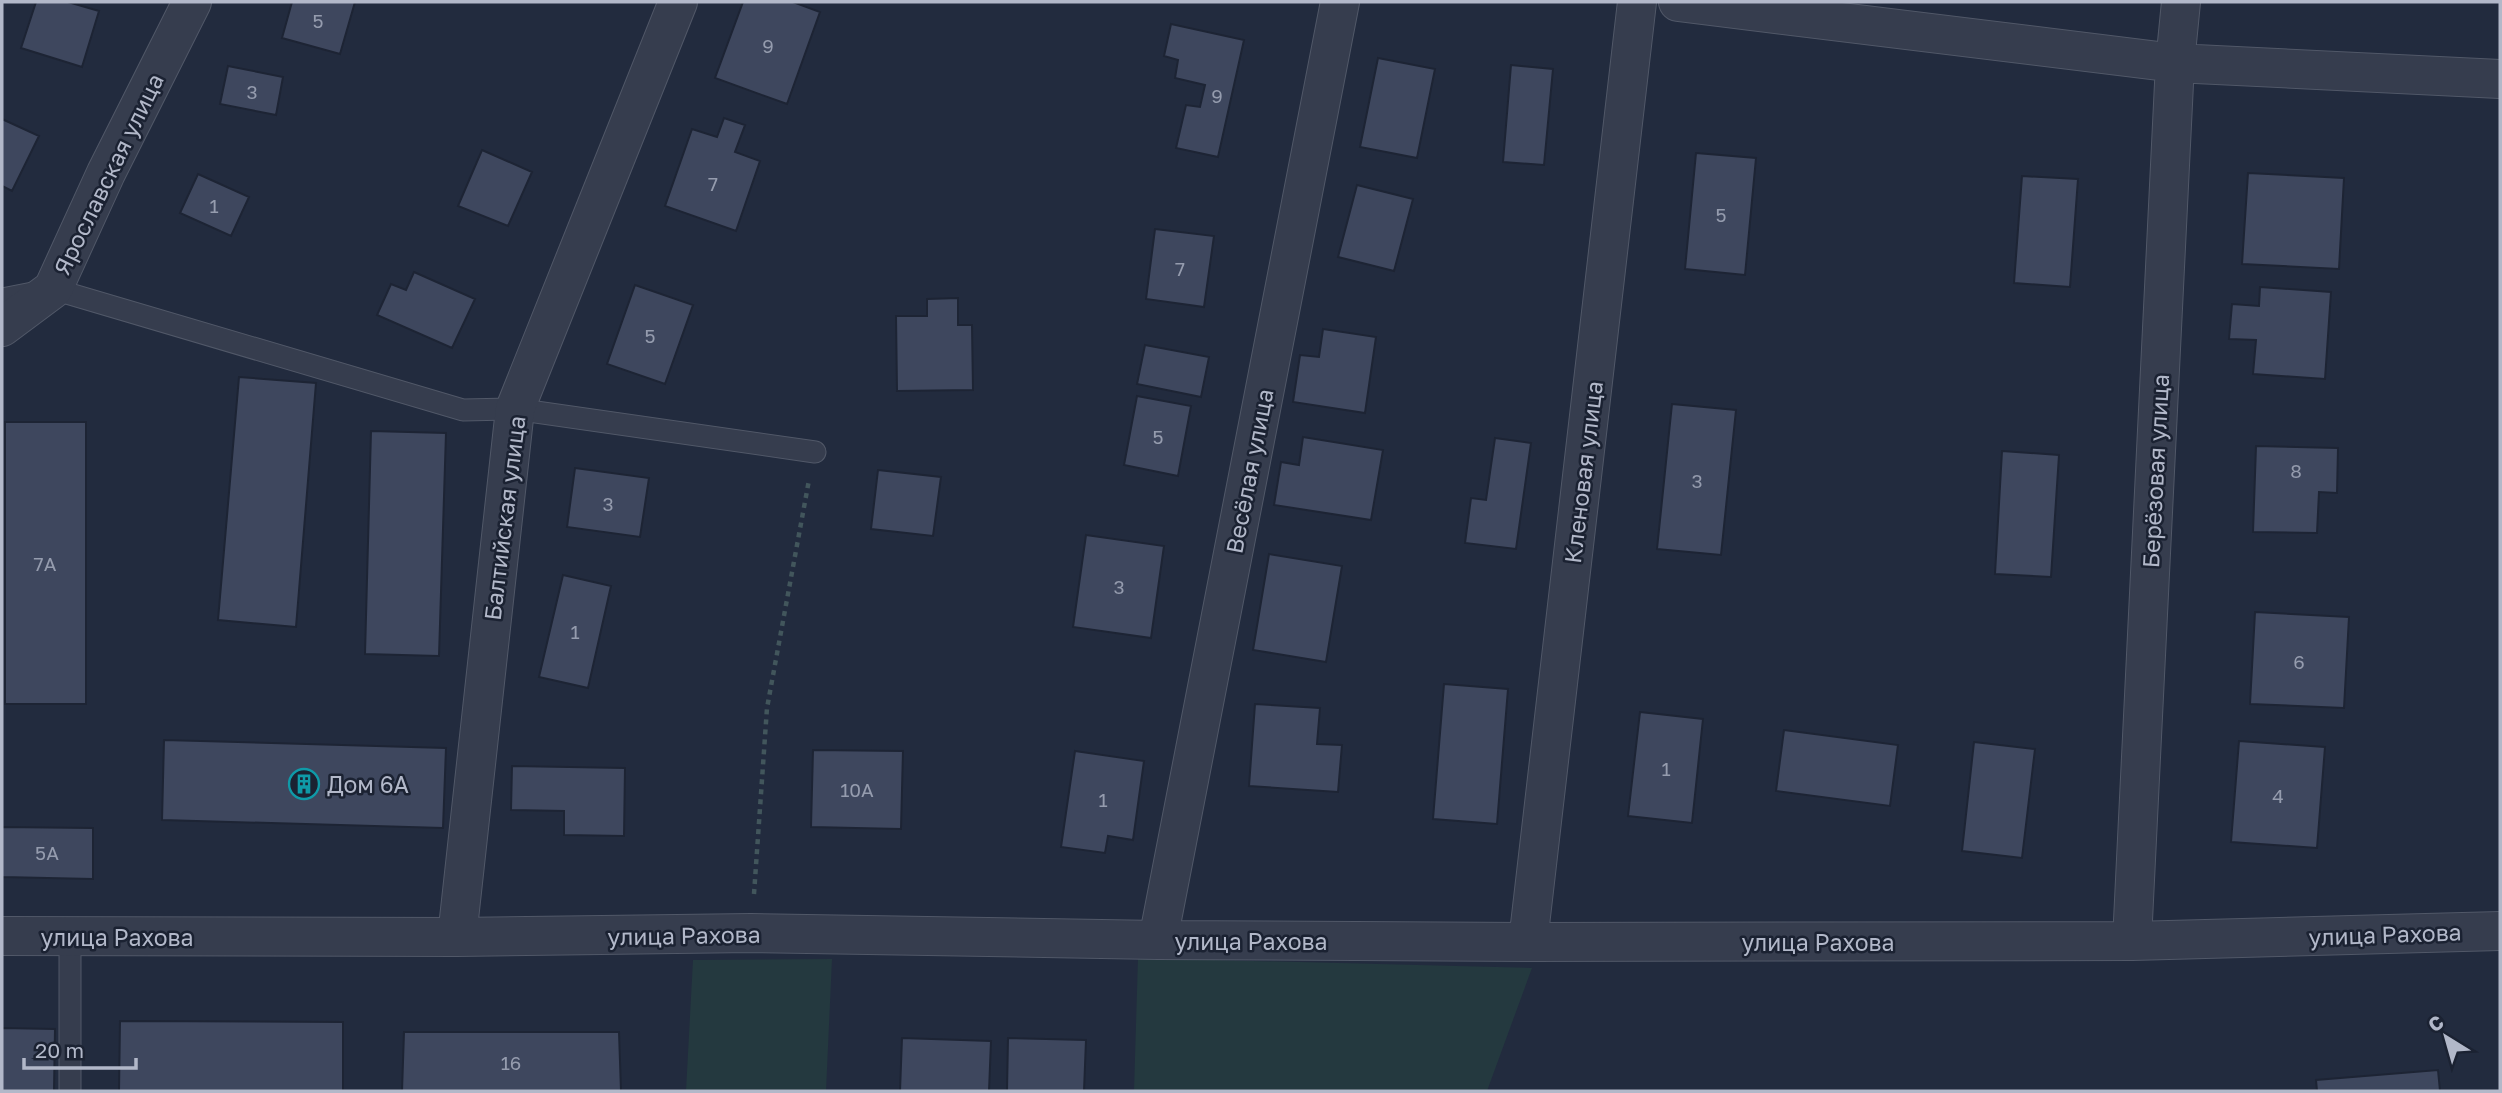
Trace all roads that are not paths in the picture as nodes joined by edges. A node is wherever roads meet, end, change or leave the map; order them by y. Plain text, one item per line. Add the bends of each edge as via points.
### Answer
1 (192, 2) edge
2 (678, 2) edge
3 (1340, 2) edge
4 (1637, 2) edge
5 (1678, 2) edge
6 (2181, 2) edge
7 (2175, 63) junction
8 (2500, 79) edge
9 (53, 289) junction
10 (2, 299) edge
11 (2, 327) edge
12 (515, 409) junction
13 (815, 452) road end
14 (2500, 931) edge
15 (2, 936) edge
16 (70, 936) junction
17 (457, 937) junction
18 (1158, 940) junction
19 (2132, 941) junction
20 (1528, 942) junction
21 (70, 1091) edge

1 - 9 street, Ярославская улица
2 - 12 street, Балтийская улица
3 - 18 street, Весёлая улица
4 - 20 street, Кленовая улица
5 - 7 street
6 - 7 street, Берёзовая улица
7 - 8 street
7 - 19 street, Берёзовая улица
9 - 10 lane
9 - 11 street, Ярославская улица
9 - 12 lane via 463,410
12 - 13 lane
12 - 17 street, Балтийская улица
14 - 19 street, улица Рахова
15 - 16 street, улица Рахова
16 - 17 street, улица Рахова
16 - 21 lane
17 - 18 street, улица Рахова via 751,933
18 - 20 street, улица Рахова
19 - 20 street, улица Рахова

